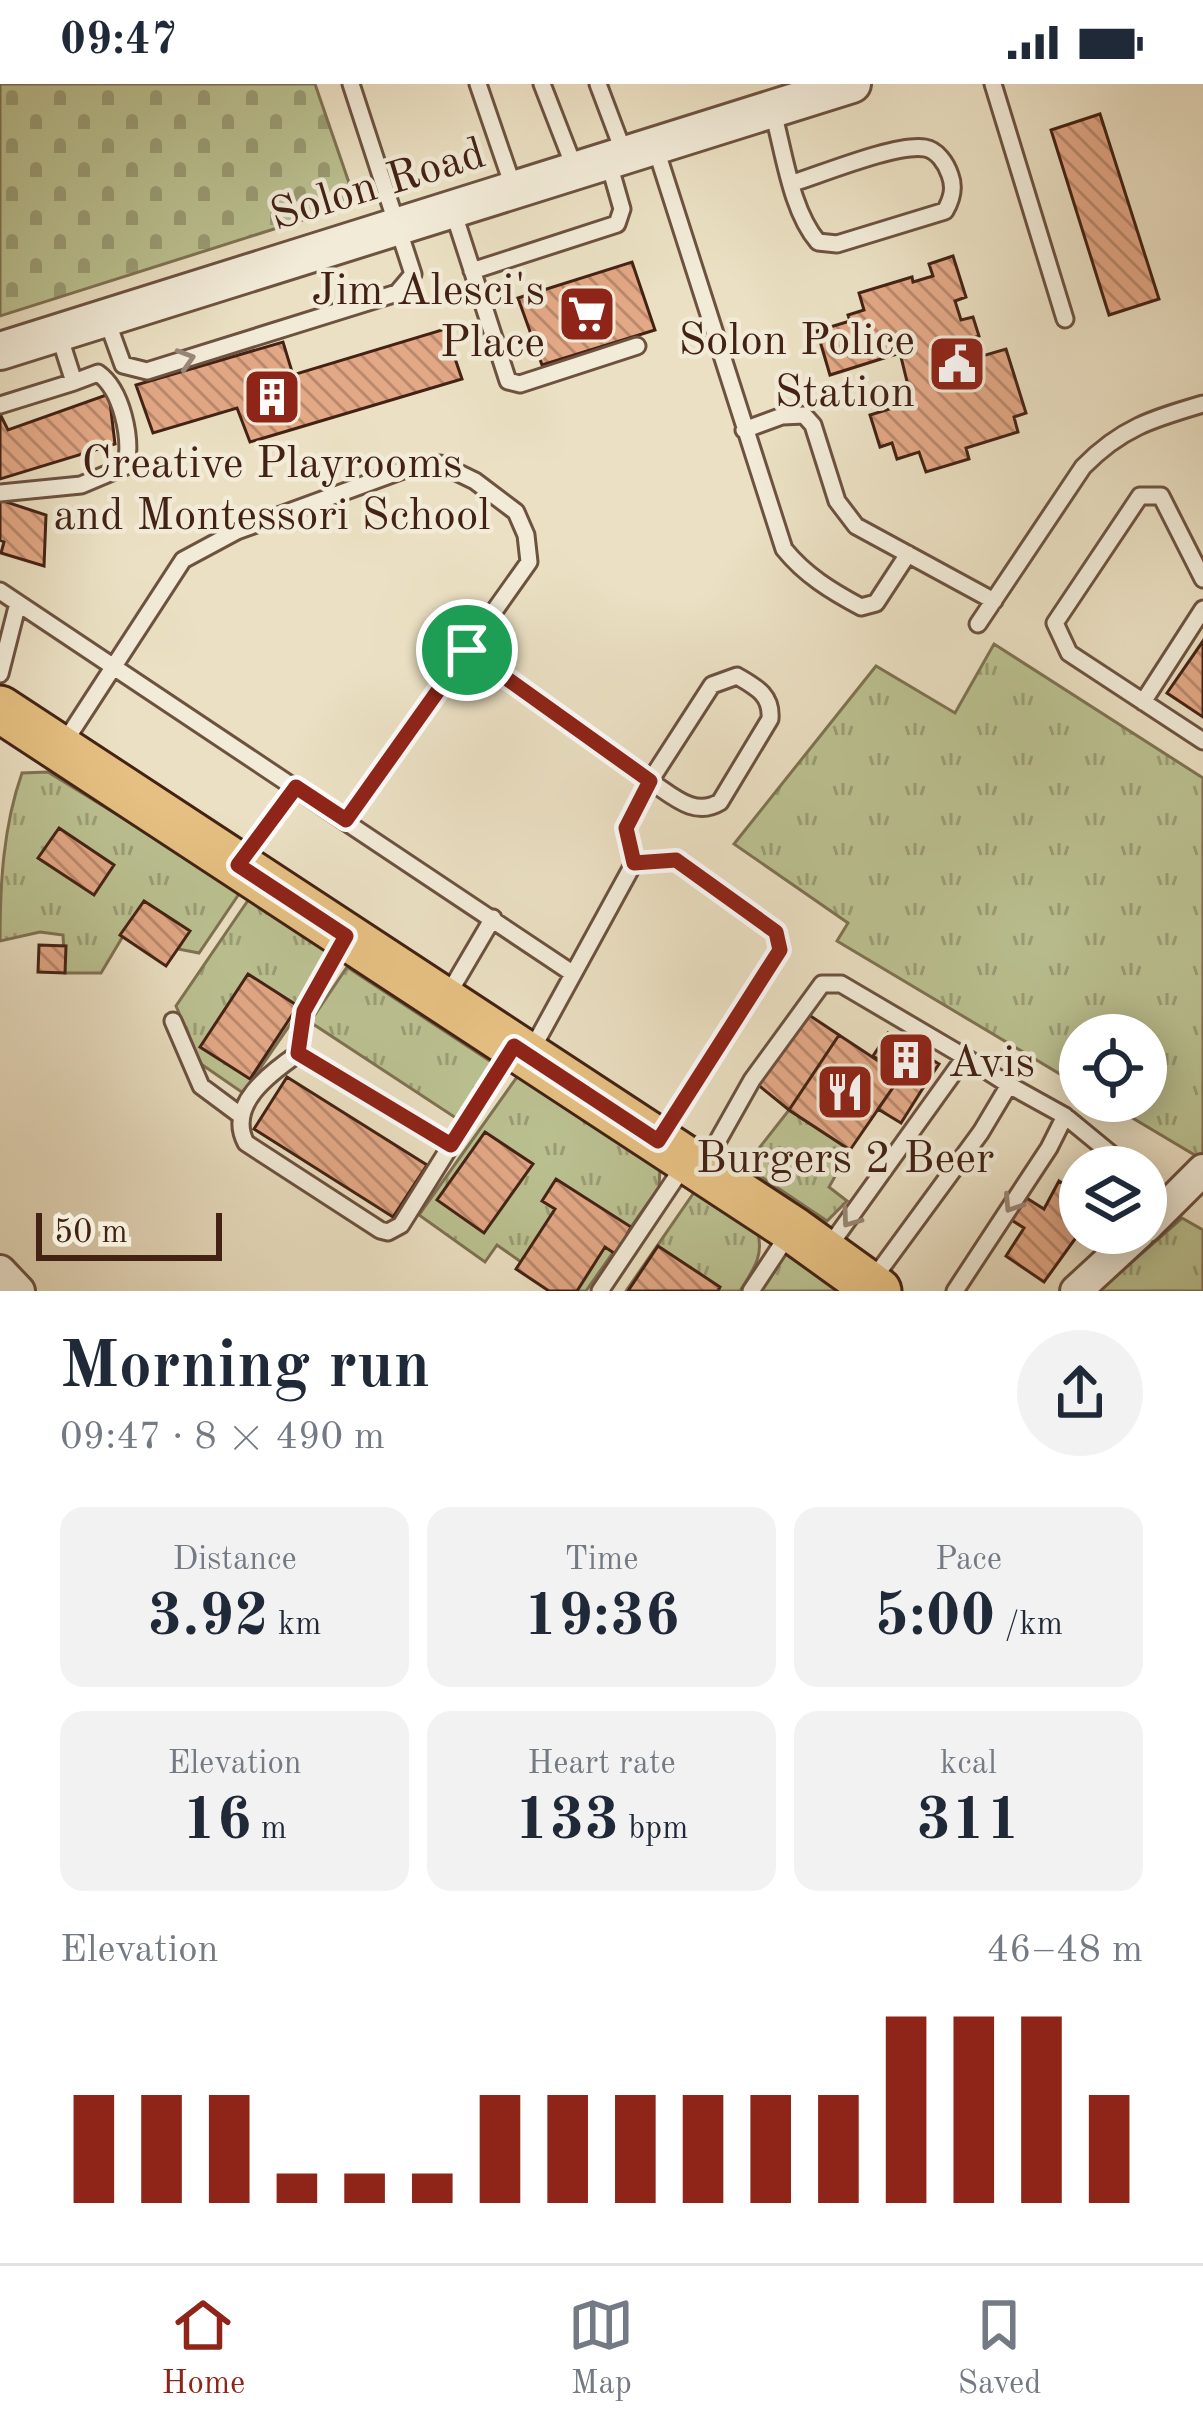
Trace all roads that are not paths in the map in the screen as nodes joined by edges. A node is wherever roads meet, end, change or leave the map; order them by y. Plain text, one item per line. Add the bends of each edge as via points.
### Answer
1 (351, 84) edge
2 (478, 84) edge
3 (542, 84) edge
4 (598, 84) edge
5 (852, 84) edge
6 (993, 84) edge
7 (772, 109) junction
8 (616, 158) junction
9 (793, 183) junction
10 (514, 190) junction
11 (452, 208) junction
12 (398, 224) junction
13 (472, 271) junction
14 (105, 317) junction
15 (1065, 319) dead end
16 (58, 332) junction
17 (637, 346) dead end
18 (0, 351) edge
19 (74, 382) junction
20 (1203, 404) edge
21 (0, 405) edge
22 (744, 430) junction
23 (0, 494) edge
24 (908, 554) junction
25 (1203, 579) edge
26 (0, 591) edge
27 (994, 601) junction
28 (18, 603) junction
29 (1203, 610) edge
30 (978, 624) dead end
31 (467, 650) junction
32 (112, 666) junction
33 (0, 674) edge
34 (1143, 702) junction
35 (0, 709) edge
36 (1203, 741) edge
37 (60, 748) junction
38 (650, 781) junction
39 (296, 787) junction
40 (346, 820) junction
41 (634, 863) junction
42 (238, 865) junction
43 (493, 918) junction
44 (346, 936) junction
45 (572, 973) junction
46 (444, 1001) junction
47 (172, 1021) dead end
48 (521, 1051) junction
49 (298, 1053) junction
50 (965, 1057) junction
51 (1009, 1085) junction
52 (1059, 1113) edge
53 (240, 1115) junction
54 (1062, 1122) edge
55 (1072, 1122) edge
56 (451, 1145) junction
57 (1101, 1146) edge
58 (682, 1157) junction
59 (808, 1241) junction
60 (1116, 1254) edge
61 (0, 1271) edge
62 (874, 1288) edge
63 (19, 1291) edge
64 (600, 1291) edge
65 (751, 1291) edge
66 (955, 1291) edge
67 (1076, 1291) edge

1 - 12 lane
2 - 10 lane
3 - 8 lane
4 - 8 lane
5 - 7 street, Solon Road
6 - 15 lane
7 - 8 street, Solon Road
7 - 9 lane
8 - 10 street, Solon Road
8 - 13 lane via 617,224
8 - 22 lane
9 - 9 lane via 818,242 837,244 945,211 952,200 952,178 926,148
10 - 11 street, Solon Road
11 - 12 street, Solon Road
11 - 13 lane
12 - 14 street, Solon Road
14 -> 12 lane via 123,365 147,371 398,293 412,274
13 - 17 lane via 508,381 520,384
14 - 16 street, Solon Road
16 - 18 street, Solon Road
16 - 19 lane
19 - 21 lane
19 - 23 lane via 98,373 111,383 130,447 126,466 81,485
20 - 27 lane via 1144,421 1101,448
22 - 24 lane via 804,415 856,526
22 - 24 lane via 784,548 829,590 861,607 876,603
24 - 27 lane
25 - 34 lane via 1161,496 1140,496 1055,623 1069,653
26 - 28 lane
27 - 30 lane
28 - 32 lane
28 - 33 lane
29 - 34 lane
31 - 32 lane via 529,562 526,535 515,512 440,464 259,523 183,560
31 - 38 lane
31 - 40 lane
32 - 37 lane
32 - 39 lane
34 - 36 lane
35 - 37 main road
37 - 42 main road
38 - 38 lane via 695,808 720,802 770,719 761,689 737,676 712,685
38 - 41 lane via 626,828
39 - 40 lane
39 - 42 lane
40 - 43 lane
41 - 45 lane
41 - 58 lane via 676,860 776,932 780,950
42 - 44 main road
43 - 45 lane
43 - 46 lane
44 - 46 main road
44 - 49 lane via 304,1011
45 - 48 lane
46 - 48 main road
47 - 53 lane via 201,1086
48 - 56 lane
48 - 58 main road
49 - 53 lane via 270,1074
49 - 56 lane
50 - 51 lane
50 - 58 lane via 841,984 822,984
50 -> 59 lane
51 - 52 lane
51 - 62 lane
53 - 56 lane via 246,1143 388,1232 400,1226
54 -> 66 lane
55 - 57 lane
58 - 59 main road
58 - 64 lane
59 - 62 main road
59 - 65 lane
60 - 67 street
61 - 63 street

